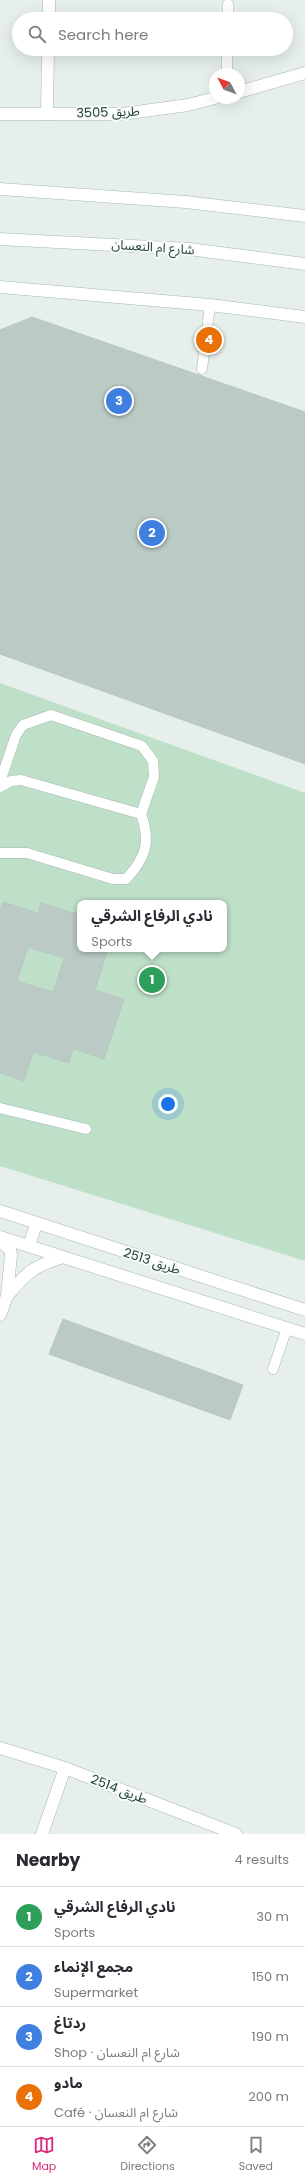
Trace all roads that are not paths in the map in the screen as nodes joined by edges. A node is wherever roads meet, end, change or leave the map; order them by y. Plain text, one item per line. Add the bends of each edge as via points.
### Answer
1 (49, 0) edge
2 (228, 4) dead end
3 (49, 12) edge
4 (228, 12) edge
5 (48, 56) edge
6 (227, 56) edge
7 (227, 68) edge
8 (305, 73) edge
9 (245, 90) edge
10 (209, 100) edge
11 (0, 114) edge
12 (47, 114) junction
13 (0, 189) edge
14 (305, 216) edge
15 (0, 239) edge
16 (305, 264) edge
17 (0, 287) edge
18 (210, 305) junction
19 (305, 317) edge
20 (202, 369) dead end
21 (0, 782) edge
22 (0, 787) edge
23 (140, 814) junction
24 (0, 853) edge
25 (0, 1108) edge
26 (86, 1129) dead end
27 (0, 1211) edge
28 (36, 1224) junction
29 (0, 1237) edge
30 (0, 1241) edge
31 (29, 1246) junction
32 (63, 1257) junction
33 (4, 1294) edge
34 (305, 1310) edge
35 (0, 1315) edge
36 (287, 1328) junction
37 (305, 1334) edge
38 (273, 1369) dead end
39 (0, 1748) edge
40 (65, 1768) junction
41 (42, 1834) edge
42 (236, 1834) edge

1 - 3 street
2 - 4 lane
5 - 12 street
6 - 7 lane
8 - 9 street
10 - 12 street, طريق 3505 via 122,114
11 - 12 street, طريق 3505
13 - 14 street via 186,202
15 - 16 street, شارع ام النعسان via 189,249
17 - 18 street
18 - 19 street
18 - 20 lane
21 - 23 lane via 16,735 24,725 51,715 142,746 153,762 154,777
22 - 23 lane via 11,781 21,780
23 - 24 lane via 146,827 147,846 138,866 126,879 113,879 27,853
25 - 26 lane
27 - 28 street, طريق 2513
28 - 31 street
28 - 34 street, طريق 2513
29 - 31 street, طريق 2513
30 - 33 street via 10,1249 11,1255
31 - 32 street, طريق 2513
32 - 33 street via 32,1270
32 - 36 street, طريق 2513
33 - 35 street
36 - 37 street, طريق 2513
36 - 38 lane
39 - 40 street, طريق 2514
40 - 41 street
40 - 42 street, طريق 2514

